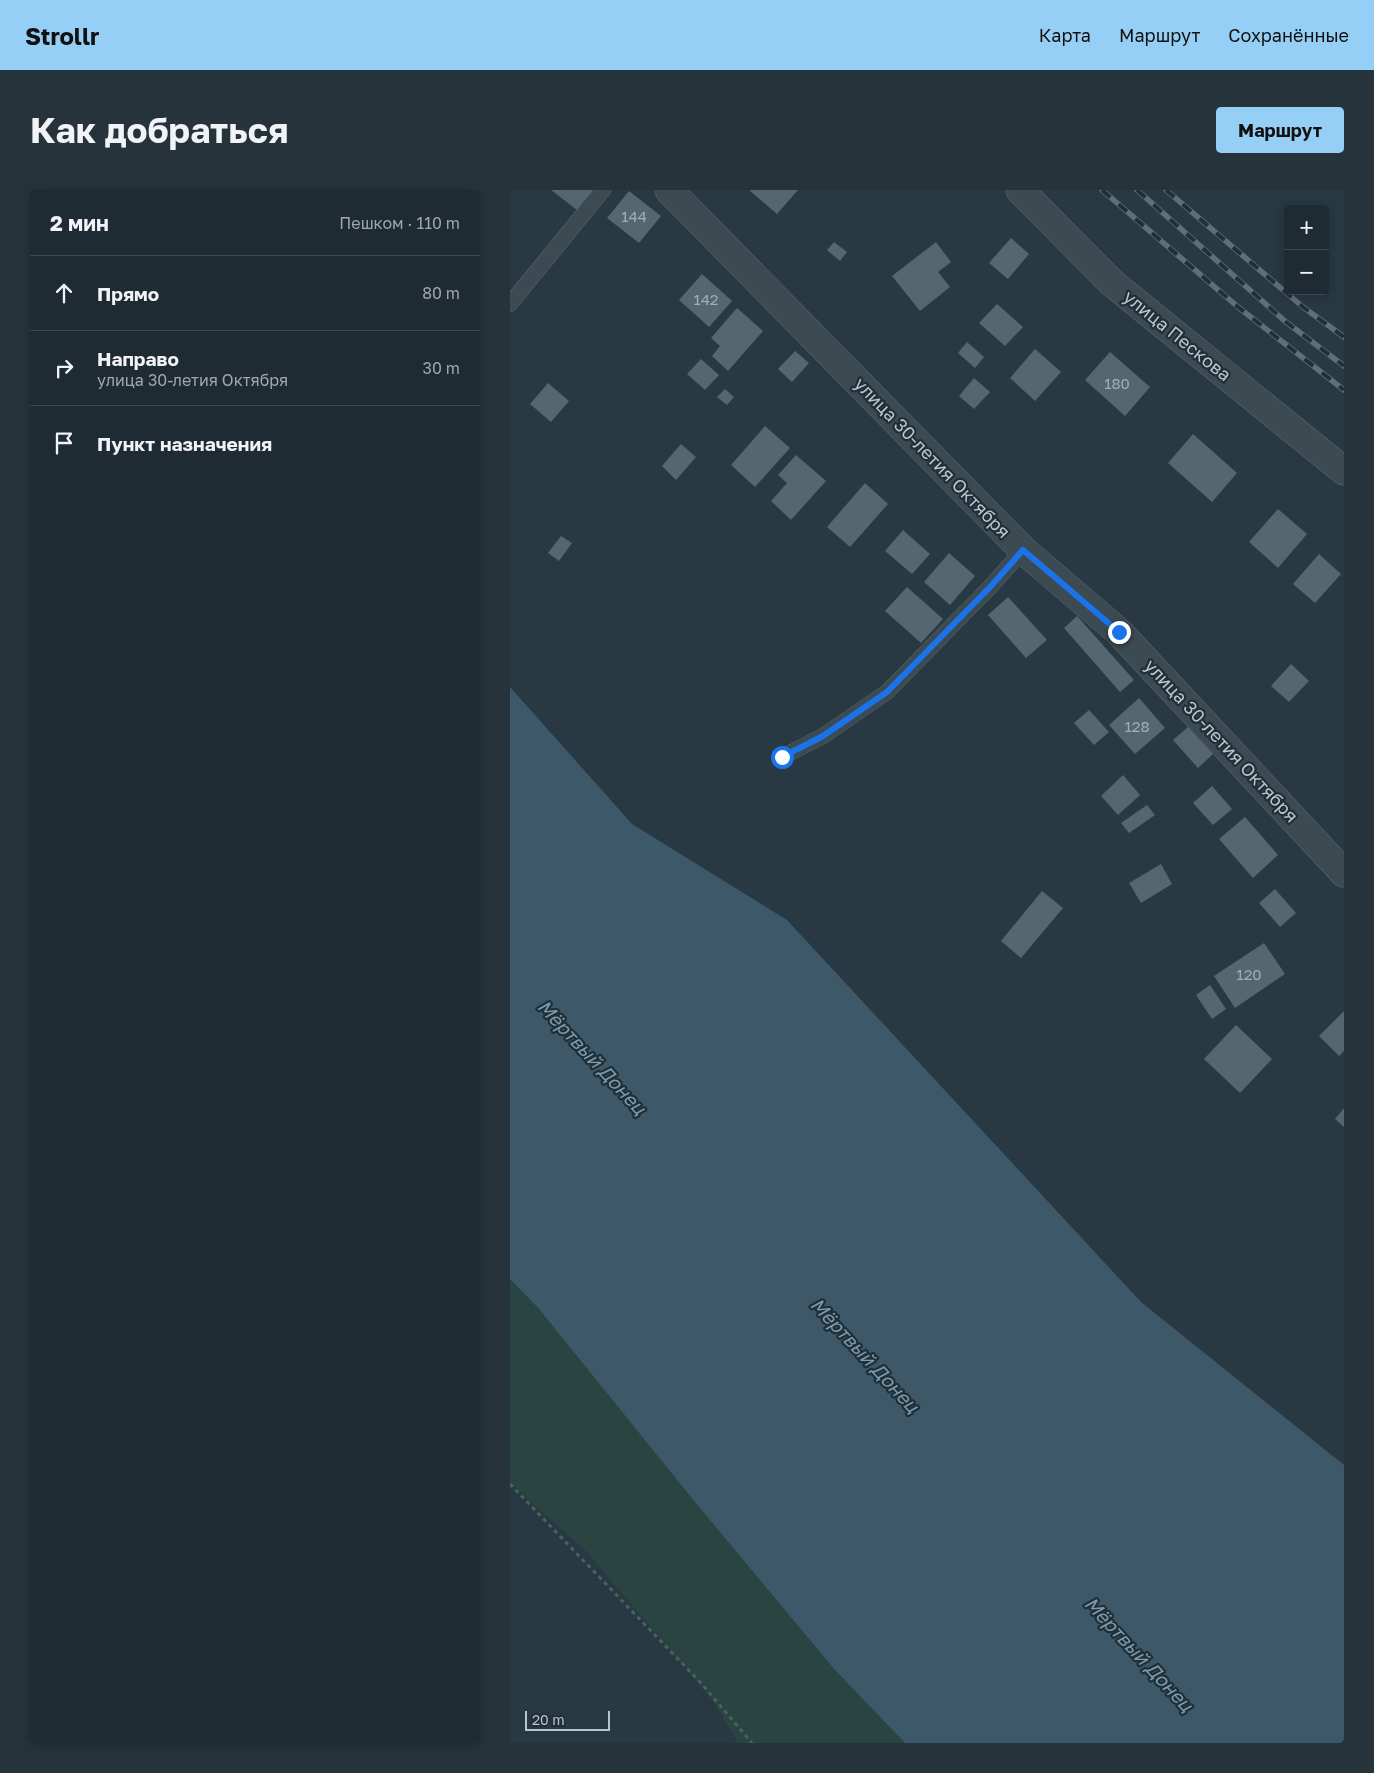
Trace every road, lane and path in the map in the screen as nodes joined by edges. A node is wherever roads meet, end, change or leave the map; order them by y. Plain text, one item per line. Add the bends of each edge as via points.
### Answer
1 (604, 190) edge
2 (670, 190) edge
3 (1020, 190) edge
4 (510, 304) edge
5 (1344, 471) edge
6 (1023, 550) junction
7 (782, 757) dead end
8 (1344, 873) edge
9 (510, 1484) edge
10 (752, 1743) edge

1 - 4 lane
2 - 6 street, улица 30-летия Октября
3 - 5 street, улица Пескова via 1111,282
6 - 7 lane via 887,692 823,736
6 - 8 street, улица 30-летия Октября via 1119,632
9 - 10 path via 700,1682

